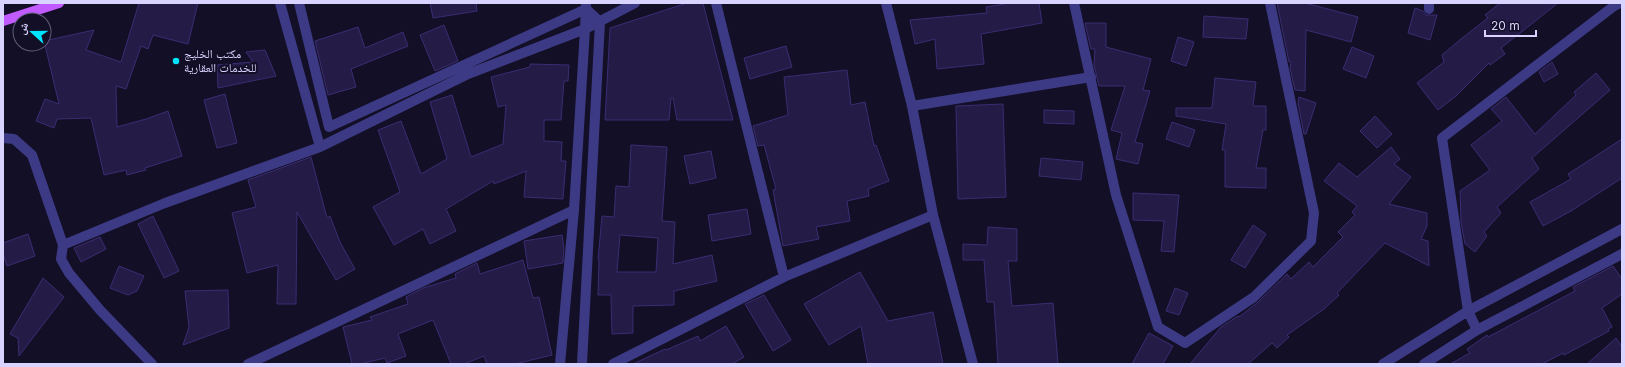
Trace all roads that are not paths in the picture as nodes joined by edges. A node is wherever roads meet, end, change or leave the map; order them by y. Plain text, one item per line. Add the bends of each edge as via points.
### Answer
1 (59, 3) edge
2 (280, 3) edge
3 (299, 3) edge
4 (635, 3) edge
5 (716, 3) edge
6 (886, 3) edge
7 (1074, 3) edge
8 (1270, 3) edge
9 (1620, 3) edge
10 (586, 6) edge
11 (3, 21) edge
12 (600, 22) junction
13 (585, 29) junction
14 (1091, 76) junction
15 (912, 106) junction
16 (3, 138) edge
17 (320, 147) junction
18 (574, 210) junction
19 (934, 215) junction
20 (1622, 229) edge
21 (63, 245) junction
22 (1622, 254) edge
23 (784, 277) junction
24 (1468, 310) junction
25 (1478, 330) junction
26 (152, 364) edge
27 (248, 364) edge
28 (560, 364) edge
29 (582, 364) edge
30 (613, 364) edge
31 (973, 364) edge
32 (1383, 364) edge
33 (1424, 364) edge

1 - 11 main road
2 - 17 street
3 - 10 street via 329,127
4 - 12 street
5 - 23 street
6 - 15 street
7 - 14 street
8 - 14 street via 1314,214 1311,241 1254,297 1185,342 1158,327 1116,195
9 - 24 street via 1442,138
10 - 12 street
10 - 13 street
12 - 13 street
12 - 29 street
13 - 17 street via 468,74
13 - 18 street
14 - 15 street
15 - 19 street
16 - 21 street via 14,139 32,155
17 - 21 street via 164,203
18 - 27 street
18 - 28 street
19 - 23 street
19 - 31 street
20 - 24 street
21 - 26 street via 61,259 69,273 100,310
22 - 25 street
23 - 30 street
24 - 25 street
24 - 32 street
25 - 33 street

